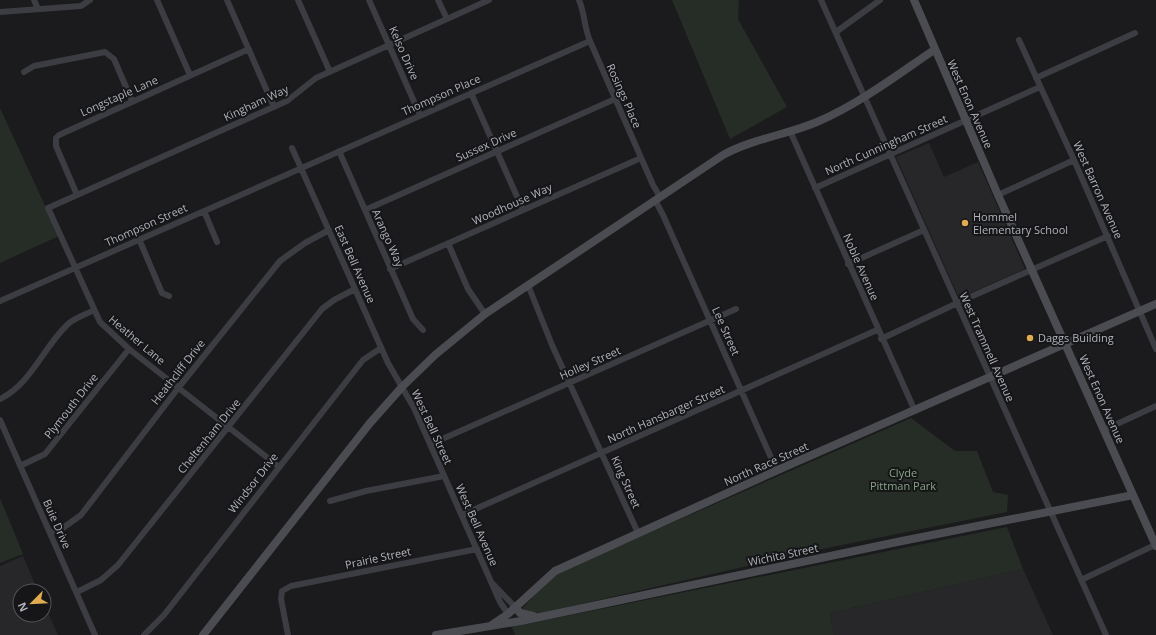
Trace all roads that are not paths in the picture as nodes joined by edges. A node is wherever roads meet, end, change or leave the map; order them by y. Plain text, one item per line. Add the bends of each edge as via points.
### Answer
1 (34, 0) edge
2 (90, 0) edge
3 (157, 0) edge
4 (227, 0) edge
5 (298, 0) edge
6 (369, 0) edge
7 (438, 0) edge
8 (489, 0) edge
9 (579, 0) edge
10 (821, 0) edge
11 (880, 0) edge
12 (914, 0) edge
13 (38, 9) junction
14 (0, 12) edge
15 (447, 19) junction
16 (836, 32) junction
17 (1135, 33) dead end
18 (1019, 40) dead end
19 (590, 41) junction
20 (389, 45) junction
21 (248, 49) junction
22 (934, 50) junction
23 (24, 72) dead end
24 (330, 72) junction
25 (190, 75) junction
26 (1036, 78) junction
27 (1040, 87) junction
28 (471, 93) junction
29 (864, 96) junction
30 (615, 99) junction
31 (132, 101) junction
32 (274, 107) junction
33 (420, 115) junction
34 (965, 120) junction
35 (790, 131) junction
36 (292, 148) dead end
37 (339, 151) junction
38 (497, 151) junction
39 (890, 154) junction
40 (641, 158) junction
41 (1074, 160) junction
42 (301, 167) junction
43 (815, 188) junction
44 (77, 195) junction
45 (998, 195) junction
46 (657, 198) junction
47 (48, 208) joint
48 (365, 210) junction
49 (523, 210) junction
50 (204, 211) junction
51 (329, 230) junction
52 (924, 230) junction
53 (1108, 236) junction
54 (139, 239) junction
55 (217, 242) dead end
56 (448, 243) junction
57 (848, 264) junction
58 (75, 267) junction
59 (390, 268) junction
60 (1032, 270) junction
61 (528, 285) junction
62 (355, 289) junction
63 (169, 296) dead end
64 (0, 301) edge
65 (957, 303) junction
66 (1156, 304) edge
67 (736, 309) dead end
68 (94, 310) junction
69 (1140, 311) junction
70 (485, 314) junction
71 (710, 320) junction
72 (423, 330) dead end
73 (878, 330) junction
74 (881, 339) junction
75 (1065, 344) junction
76 (381, 348) junction
77 (129, 349) junction
78 (1156, 349) edge
79 (989, 377) junction
80 (570, 382) junction
81 (178, 387) junction
82 (402, 387) junction
83 (742, 391) junction
84 (0, 399) edge
85 (1156, 406) edge
86 (915, 411) junction
87 (0, 420) edge
88 (228, 427) junction
89 (1104, 430) junction
90 (431, 444) junction
91 (602, 453) junction
92 (20, 466) junction
93 (278, 466) junction
94 (777, 471) junction
95 (444, 476) junction
96 (1133, 495) junction
97 (330, 501) dead end
98 (1050, 512) junction
99 (462, 515) junction
100 (50, 533) junction
101 (638, 533) junction
102 (1156, 546) edge
103 (477, 549) junction
104 (1081, 580) junction
105 (491, 582) junction
106 (76, 592) junction
107 (516, 608) junction
108 (508, 614) junction
109 (540, 616) junction
110 (520, 621) junction
111 (490, 626) junction
112 (95, 635) edge
113 (144, 635) edge
114 (203, 635) edge
115 (288, 635) edge
116 (436, 635) edge
117 (1106, 635) edge

1 - 13 street
2 - 13 street via 80,6
3 - 25 street
4 - 21 street
5 - 24 street
6 - 20 street, Kelso Drive
7 - 15 street
8 - 15 street, Kingham Way
9 - 19 street, Rosings Place
10 - 16 street, West Trammell Avenue
11 - 16 street
12 - 22 street, West Enon Avenue
13 - 14 street
15 - 20 street, Kingham Way
16 - 29 street, West Trammell Avenue
17 - 26 street
18 - 26 street, West Barron Avenue
19 - 28 street, Thompson Place
19 - 30 street, Rosings Place
20 - 24 street, Kingham Way
20 - 33 street, Kelso Drive
21 - 25 street, Longstaple Lane
21 - 32 street
22 - 29 street
22 - 34 street, West Enon Avenue
23 - 31 street via 34,66 105,52 114,59
24 - 32 street, Kingham Way via 310,82 293,98
25 - 31 street, Longstaple Lane
26 - 27 street, West Barron Avenue
27 - 34 street, North Cunningham Street
27 - 41 street, West Barron Avenue
28 - 33 street, Thompson Place
28 - 38 street
29 - 35 street via 832,115
29 - 39 street, West Trammell Avenue
30 - 38 street, Sussex Drive
30 - 40 street, Rosings Place
31 - 44 street, Longstaple Lane via 62,132 56,138 56,146
32 - 44 street, Kingham Way
33 - 37 street, Thompson Place
34 - 39 street, North Cunningham Street
34 - 45 street, West Enon Avenue
35 - 43 street, Noble Avenue
35 - 46 street via 736,148
36 - 42 street, East Bell Avenue
37 - 42 street, Thompson Place
37 - 48 street, Arango Way
38 - 48 street, Sussex Drive
38 - 49 street
39 - 43 street, North Cunningham Street
39 - 52 street, West Trammell Avenue
40 - 46 street, Rosings Place
40 - 49 street, Woodhouse Way
41 - 45 street
41 - 53 street, West Barron Avenue
42 - 50 street, Thompson Street
42 - 51 street, East Bell Avenue
43 - 57 street, Noble Avenue
44 - 47 street, Kingham Way
45 - 60 street, West Enon Avenue
46 - 61 street
46 - 71 street, Lee Street
47 - 58 street, Heather Lane
48 - 59 street, Arango Way
49 - 56 street, Woodhouse Way
50 - 54 street, Thompson Street
50 - 55 street
51 - 62 street, East Bell Avenue
51 - 81 street, Heathcliff Drive via 299,246 280,261
52 - 57 street
52 - 65 street, West Trammell Avenue
53 - 60 street
53 - 69 street, West Barron Avenue
54 - 58 street, Thompson Street
54 - 63 street via 157,284 162,293
56 - 59 street, Woodhouse Way
56 - 70 street via 468,289
57 - 73 street, Noble Avenue
58 - 64 street, Thompson Street
58 - 68 street, Heather Lane
59 - 72 street, Arango Way via 413,319
60 - 65 street
60 - 75 street, West Enon Avenue
61 - 70 street
61 - 80 street, King Street
62 - 76 street, East Bell Avenue
62 - 88 street, Cheltenham Drive via 322,309
65 - 74 street
65 - 79 street, West Trammell Avenue
66 - 69 street, North Race Street
67 - 71 street, Holley Street
68 - 77 street, Heather Lane via 100,322
68 - 84 street via 68,324 23,382
69 - 75 street, North Race Street
69 - 78 street, West Barron Avenue
70 - 82 street via 435,355
71 - 80 street, Holley Street
71 - 83 street, Lee Street
73 - 74 street, Noble Avenue
73 - 83 street, North Hansbarger Street
74 - 86 street, Noble Avenue
75 - 79 street, North Race Street
75 - 89 street, West Enon Avenue
76 - 82 street, East Bell Avenue
76 - 93 street, Windsor Drive via 363,360
77 - 81 street, Heather Lane
77 - 92 street, Plymouth Drive via 49,450 41,457
79 - 86 street, North Race Street
79 - 98 street, West Trammell Avenue
80 - 90 street, Holley Street
80 - 91 street, King Street
81 - 88 street, Heather Lane
81 - 100 street, Heathcliff Drive via 81,515 70,524
82 - 90 street, West Bell Street
82 - 114 street via 370,423
83 - 91 street, North Hansbarger Street
83 - 94 street, Lee Street
85 - 89 street
86 - 94 street, North Race Street
87 - 92 street, Buie Drive
88 - 93 street, Heather Lane
88 - 106 street, Cheltenham Drive via 118,565 101,580
89 - 96 street, West Enon Avenue
90 - 95 street, West Bell Street
91 - 99 street, North Hansbarger Street
91 - 101 street, King Street
92 - 100 street, Buie Drive
93 - 113 street, Windsor Drive via 164,615
94 - 101 street, North Race Street
95 - 97 street via 366,491
95 - 99 street, West Bell Avenue
96 - 98 street, Wichita Street
96 - 102 street, West Enon Avenue
98 - 104 street, West Trammell Avenue
98 - 109 street, Wichita Street
99 - 103 street, West Bell Avenue
100 - 106 street, Buie Drive
101 - 107 street, North Race Street via 555,571
102 - 104 street
103 - 105 street, West Bell Avenue
103 - 115 street, Prairie Street via 284,589 281,599
104 - 117 street, West Trammell Avenue
105 - 107 street, West Bell Avenue
105 - 108 street, West Bell Avenue
106 - 112 street, Buie Drive
107 - 108 street, North Race Street
107 - 109 street via 520,613
108 - 110 street
108 - 111 street, North Race Street
109 - 110 street, Wichita Street
110 - 111 street, Wichita Street
111 - 116 street, Wichita Street

